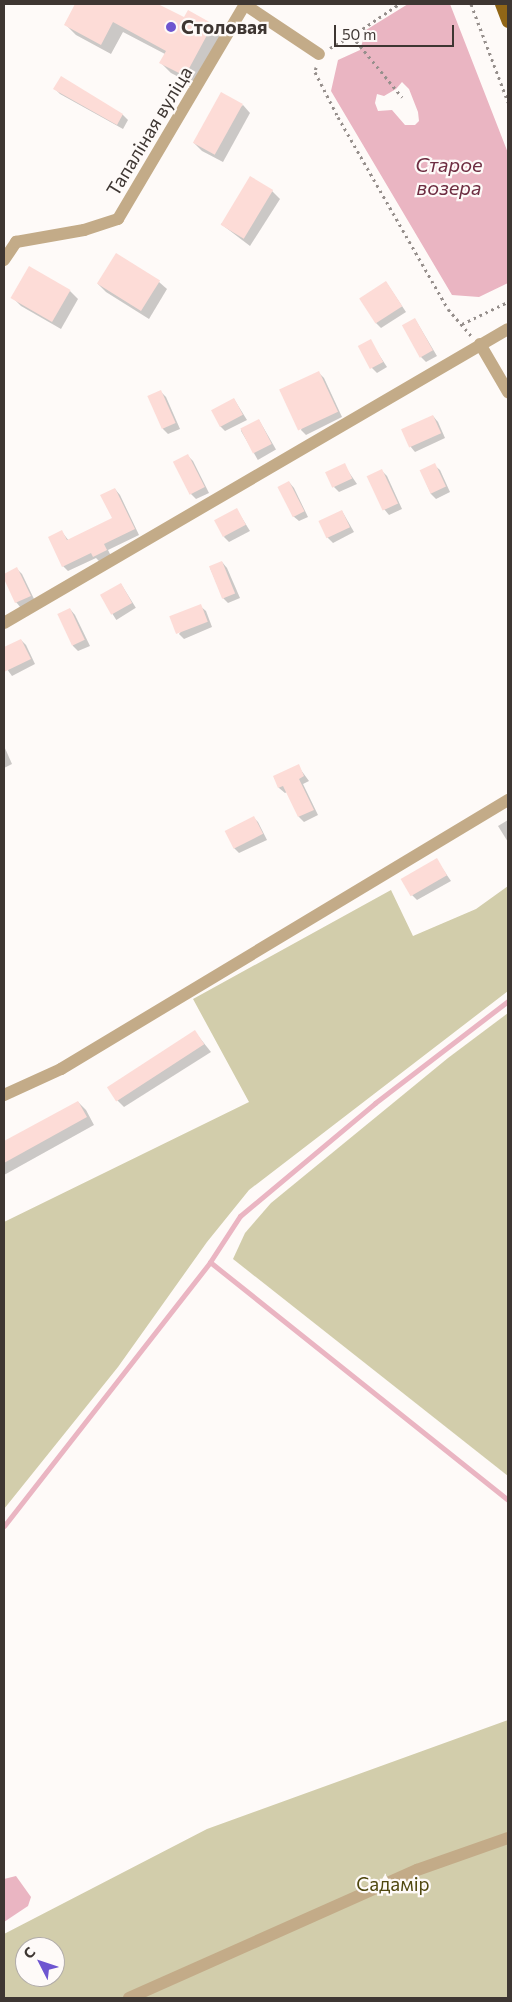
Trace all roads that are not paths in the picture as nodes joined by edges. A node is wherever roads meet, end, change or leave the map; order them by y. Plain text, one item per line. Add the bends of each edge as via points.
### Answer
1 (244, 4) edge
2 (501, 4) edge
3 (508, 22) edge
4 (319, 54) road end
5 (4, 260) edge
6 (508, 328) edge
7 (480, 344) junction
8 (508, 392) edge
9 (4, 622) edge
10 (508, 800) edge
11 (4, 1095) edge
12 (508, 1838) edge
13 (129, 1998) edge

1 - 4 street
1 - 5 street, Тапаліная вуліца via 118,219 84,230 16,242
2 - 3 main road
6 - 7 street
7 - 8 street
7 - 9 street
10 - 11 street via 61,1069
12 - 13 street via 417,1870

